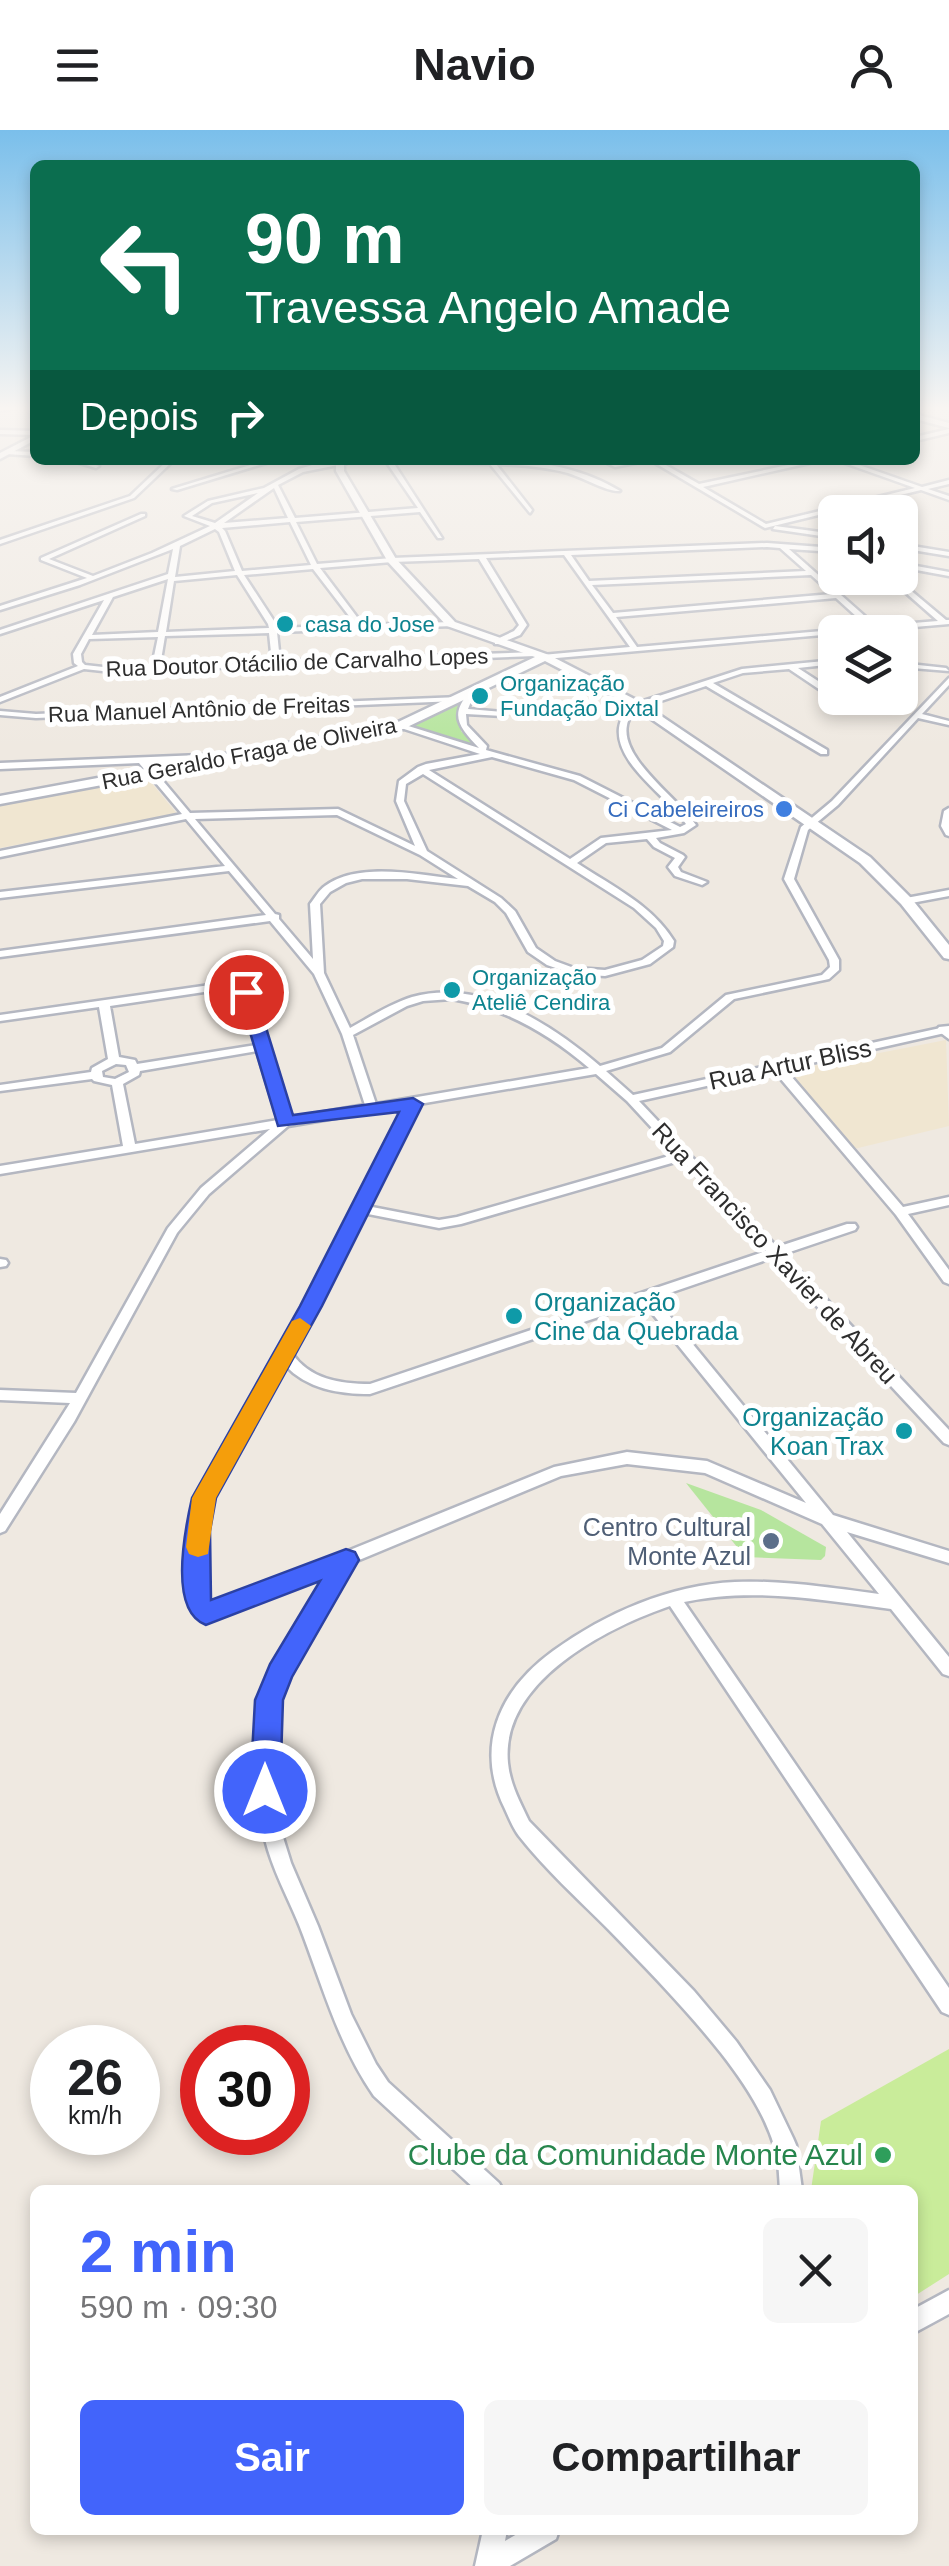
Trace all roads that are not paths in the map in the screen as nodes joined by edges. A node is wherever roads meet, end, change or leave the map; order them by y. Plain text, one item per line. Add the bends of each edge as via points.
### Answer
1 (54, 522) edge
2 (126, 522) edge
3 (205, 522) edge
4 (222, 522) edge
5 (271, 522) edge
6 (294, 522) edge
7 (370, 522) edge
8 (429, 522) edge
9 (758, 522) edge
10 (783, 522) edge
11 (216, 526) junction
12 (765, 526) junction
13 (818, 534) edge
14 (440, 537) dead end
15 (2, 539) edge
16 (178, 544) junction
17 (781, 545) junction
18 (818, 548) edge
19 (918, 549) edge
20 (566, 553) junction
21 (949, 554) edge
22 (481, 556) junction
23 (392, 560) junction
24 (314, 567) junction
25 (918, 568) edge
26 (238, 573) junction
27 (813, 573) junction
28 (949, 574) edge
29 (172, 577) junction
30 (90, 578) junction
31 (586, 583) junction
32 (111, 594) junction
33 (913, 595) edge
34 (837, 596) junction
35 (0, 608) edge
36 (611, 615) junction
37 (859, 615) edge
38 (946, 622) edge
39 (451, 624) junction
40 (918, 624) edge
41 (361, 627) junction
42 (275, 630) junction
43 (0, 632) edge
44 (818, 633) edge
45 (160, 634) junction
46 (86, 637) junction
47 (498, 642) junction
48 (635, 648) junction
49 (540, 656) junction
50 (276, 663) junction
51 (818, 664) edge
52 (790, 666) junction
53 (84, 667) junction
54 (156, 668) junction
55 (918, 670) edge
56 (947, 675) edge
57 (705, 682) junction
58 (818, 685) edge
59 (0, 700) edge
60 (464, 702) junction
61 (638, 705) junction
62 (0, 713) edge
63 (503, 714) dead end
64 (918, 716) junction
65 (949, 723) edge
66 (399, 726) junction
67 (824, 752) dead end
68 (492, 754) junction
69 (242, 756) junction
70 (141, 760) junction
71 (0, 766) edge
72 (421, 769) junction
73 (152, 772) junction
74 (0, 800) edge
75 (949, 811) edge
76 (187, 816) junction
77 (811, 820) junction
78 (948, 829) edge
79 (681, 831) junction
80 (649, 835) junction
81 (0, 854) edge
82 (423, 854) junction
83 (571, 863) junction
84 (233, 868) junction
85 (702, 882) dead end
86 (468, 883) junction
87 (949, 893) edge
88 (0, 895) edge
89 (906, 900) junction
90 (274, 917) junction
91 (0, 954) edge
92 (949, 955) edge
93 (319, 974) junction
94 (246, 992) joint
95 (104, 1003) junction
96 (0, 1018) edge
97 (948, 1031) edge
98 (347, 1034) junction
99 (264, 1047) junction
100 (114, 1060) junction
101 (136, 1068) junction
102 (778, 1068) junction
103 (599, 1070) junction
104 (95, 1074) junction
105 (117, 1083) junction
106 (0, 1088) edge
107 (631, 1099) junction
108 (413, 1104) junction
109 (372, 1110) junction
110 (285, 1122) junction
111 (130, 1149) junction
112 (683, 1156) junction
113 (0, 1170) edge
114 (949, 1201) edge
115 (362, 1210) junction
116 (900, 1212) junction
117 (851, 1227) dead end
118 (776, 1253) junction
119 (949, 1279) edge
120 (646, 1296) junction
121 (285, 1353) junction
122 (0, 1395) edge
123 (78, 1398) junction
124 (949, 1440) edge
125 (0, 1496) edge
126 (18, 1497) junction
127 (831, 1521) junction
128 (0, 1528) edge
129 (949, 1557) edge
130 (346, 1560) junction
131 (673, 1598) junction
132 (897, 1603) junction
133 (949, 1670) edge
134 (949, 2005) edge
135 (487, 2185) edge
136 (791, 2185) edge
137 (949, 2301) edge
138 (918, 2319) edge
139 (494, 2535) edge
140 (538, 2535) edge
141 (489, 2563) edge

1 - 15 street
2 - 30 street via 43,559
3 - 11 street
4 - 11 street
5 - 11 street
6 - 24 street
7 - 23 main road
8 - 14 street
9 - 12 street
10 - 12 street
11 - 16 street
11 - 26 street
12 - 13 street
12 - 17 street via 765,536
16 - 29 street
16 - 30 street
17 - 18 street
17 - 20 street
17 - 27 street
19 - 21 street
20 - 22 street
20 - 31 street
22 - 23 street
22 - 47 street via 523,625
23 - 24 street
23 - 39 main road
24 - 26 street
24 - 41 street
25 - 28 street
26 - 29 street
26 - 42 street
27 - 31 street
27 - 34 street
29 - 32 street
29 - 45 street
30 - 35 street
31 - 36 street
32 - 43 street
32 - 46 street, Rua Doutor Otácilio de Carvalho Lopes
33 - 38 street
34 - 36 street
34 - 37 street
36 - 48 street
38 - 40 street, Rua Doutor Otácilio de Carvalho Lopes
39 - 41 street
39 - 47 main road
41 - 42 street
42 - 45 street
42 - 50 street
44 - 48 street, Rua Doutor Otácilio de Carvalho Lopes
45 - 46 street
45 - 54 street
46 - 53 street, Rua Doutor Otácilio de Carvalho Lopes via 77,654
47 - 49 main road
48 - 49 street, Rua Doutor Otácilio de Carvalho Lopes
49 - 50 street, Rua Doutor Otácilio de Carvalho Lopes
49 - 60 main road, Rua Geraldo Fraga de Oliveira
49 - 61 main road
50 - 54 street, Rua Doutor Otácilio de Carvalho Lopes
51 - 52 street
52 - 57 street
52 - 58 street
53 - 54 street, Rua Doutor Otácilio de Carvalho Lopes
53 - 59 street
55 - 56 street
56 - 64 street
57 - 61 street
57 - 67 street
60 - 62 street, Rua Manuel Antônio de Freitas
60 - 63 street, Rua Manuel Antônio de Freitas
60 - 66 main road, Rua Geraldo Fraga de Oliveira
60 - 68 street via 467,732
61 - 77 main road
61 - 79 street via 626,713 623,736 650,781 691,822
64 - 65 street
64 - 77 street
66 - 68 street
66 - 69 main road, Rua Geraldo Fraga de Oliveira
68 - 72 street
68 - 79 street via 559,771
69 - 70 street
69 - 73 main road, Rua Geraldo Fraga de Oliveira
70 - 71 street
70 - 73 street
72 - 82 street via 398,793
72 - 83 street
73 - 74 main road, Rua Geraldo Fraga de Oliveira
73 - 76 street
75 - 78 street
76 - 81 street
76 - 82 street via 338,812
76 - 84 street
77 - 89 main road
77 - 103 street via 788,880 827,945 832,972 730,997 666,1050
79 - 80 street
80 - 83 street via 604,840
80 - 85 street via 680,857 674,870
82 - 86 street
83 - 86 street via 660,926 669,941 662,954 605,972 551,963 532,950 510,911
84 - 88 street
84 - 90 street
86 - 93 street via 376,875 336,882 315,904
87 - 89 street
89 - 92 main road
90 - 91 street
90 - 93 street
93 - 98 street
94 - 95 street via 230,985
94 - 99 street
95 - 96 street
95 - 100 street
97 - 102 street, Rua Artur Bliss
98 - 103 street, Rua Francisco Xavier de Abreu via 410,1001 461,997 502,1006
98 - 109 street
99 - 101 street
99 - 110 street
100 - 101 street
100 - 104 street
101 - 105 street
102 - 107 street, Rua Artur Bliss
102 - 116 street
103 - 107 street, Rua Francisco Xavier de Abreu
103 - 108 street
104 - 105 street
104 - 106 street
105 - 111 street
107 - 112 street, Rua Francisco Xavier de Abreu
108 - 109 street
108 - 115 street
109 - 110 street
110 - 111 street
110 - 123 street via 189,1208
111 - 113 street
112 - 115 street via 457,1222
112 - 118 street, Rua Francisco Xavier de Abreu
114 - 116 street
115 - 121 street
116 - 119 street
117 - 118 street
118 - 120 street
118 - 124 street, Rua Francisco Xavier de Abreu
120 - 121 street via 370,1389 331,1386 299,1370
120 - 127 street
121 - 130 street via 204,1498 198,1604 211,1614
122 - 123 street
123 - 126 street
125 - 126 street
126 - 128 street
127 - 129 street
127 - 130 street via 707,1467 628,1458 559,1471
127 - 132 street
130 - 135 street via 269,1700 265,1791 278,1851 350,2042 368,2073
131 - 132 street via 751,1589
131 - 134 street
131 - 136 street via 568,1647 526,1681 502,1731 504,1790 522,1828 728,2047 781,2129
132 - 133 street
137 - 138 street
139 - 141 street
140 - 141 street

